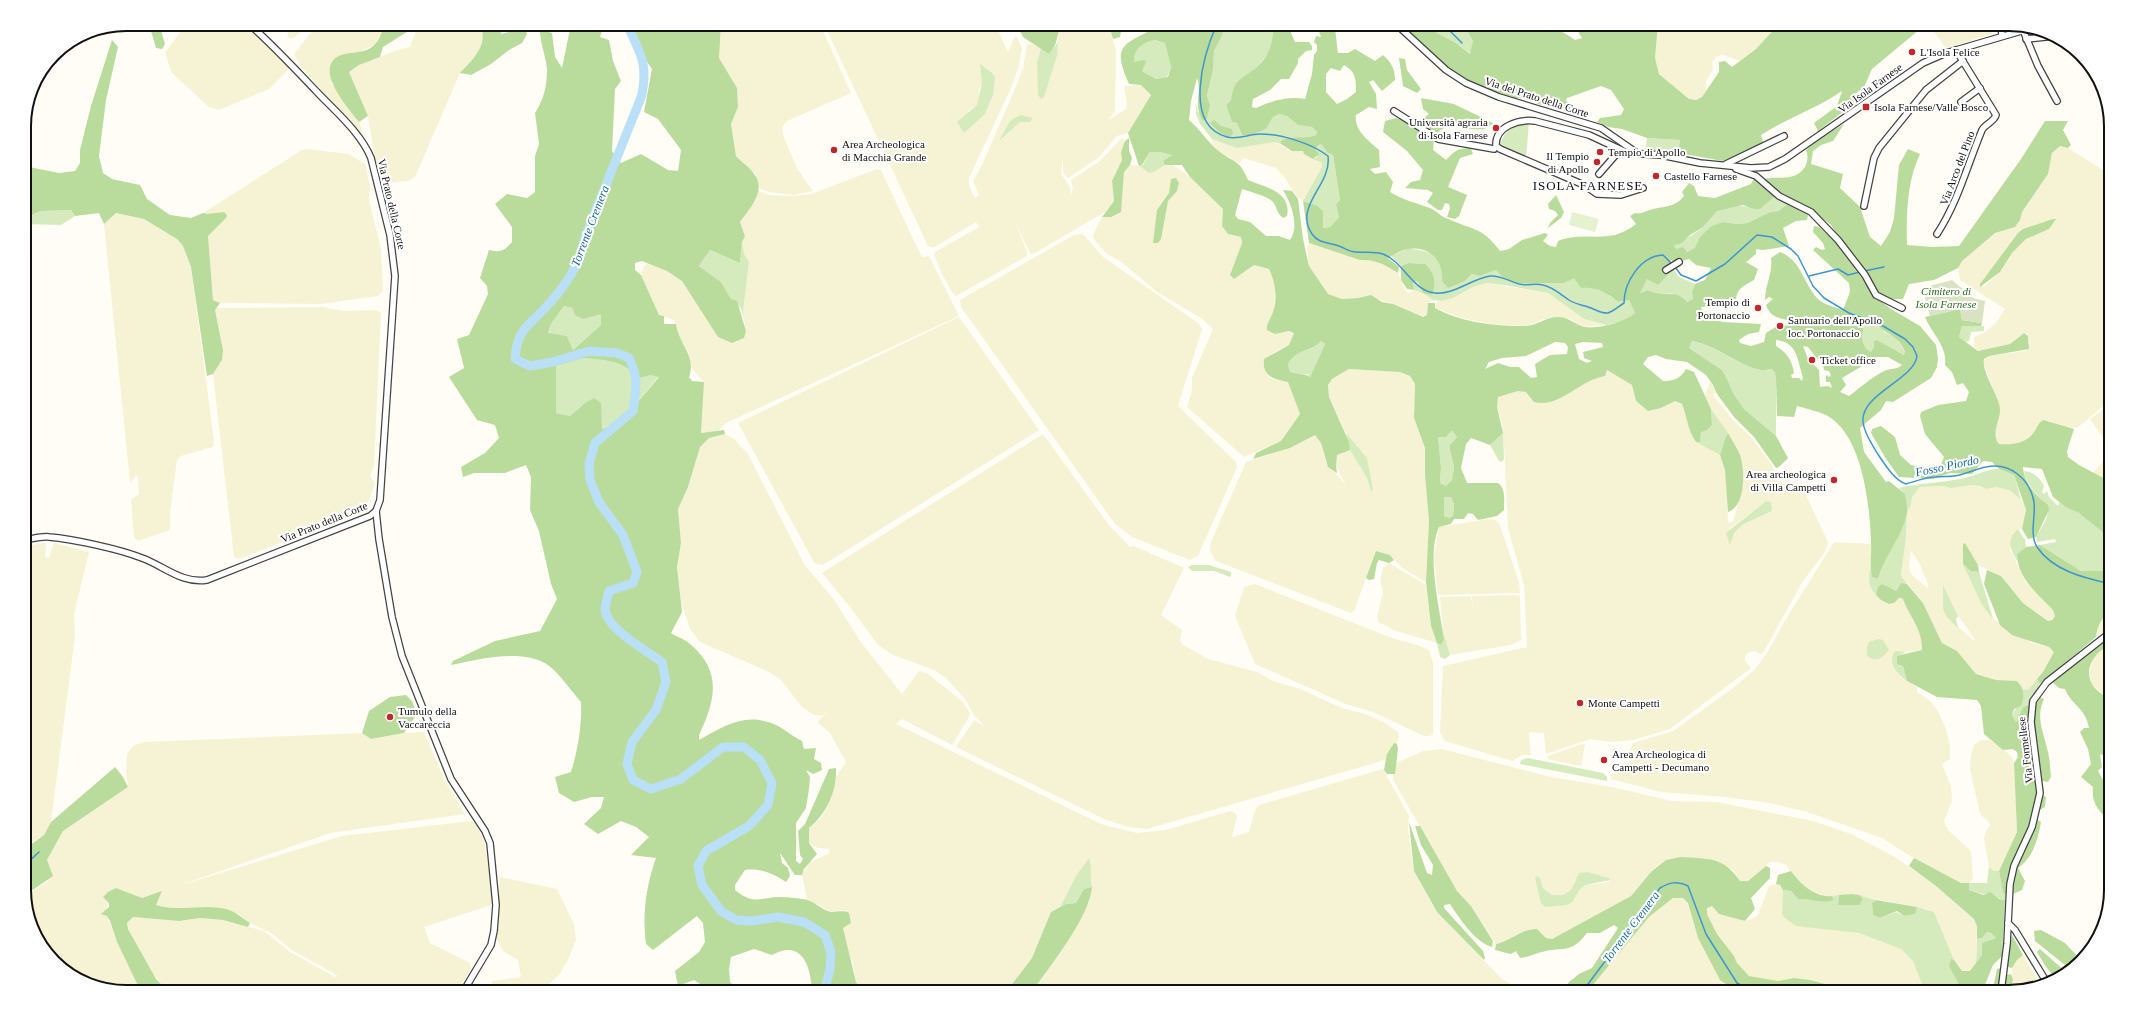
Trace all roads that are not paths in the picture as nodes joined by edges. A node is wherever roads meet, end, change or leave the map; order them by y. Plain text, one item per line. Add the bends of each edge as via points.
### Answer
1 (257, 31) edge
2 (1404, 31) edge
3 (2002, 31) edge
4 (2016, 32) edge
5 (2025, 33) edge
6 (2002, 36) junction
7 (2043, 37) edge
8 (2026, 39) junction
9 (1956, 50) junction
10 (1963, 61) junction
11 (1980, 88) junction
12 (2057, 101) dead end
13 (1961, 102) dead end
14 (1394, 111) dead end
15 (1784, 136) dead end
16 (1494, 150) dead end
17 (1620, 150) junction
18 (1637, 153) junction
19 (1728, 165) junction
20 (1599, 174) dead end
21 (1643, 188) dead end
22 (1864, 206) dead end
23 (1937, 234) dead end
24 (1678, 263) dead end
25 (1668, 268) dead end
26 (1902, 308) dead end
27 (376, 511) junction
28 (31, 539) edge
29 (2104, 637) edge
30 (2008, 923) junction
31 (2044, 978) edge
32 (467, 985) edge
33 (2002, 985) edge

1 - 27 street, Via Prato della Corte via 278,49 368,151 390,235 395,276 380,500
2 - 18 street, Via del Prato della Corte via 1446,70 1466,83 1499,97 1601,128
3 - 6 street
4 - 6 street, Via Isola Farnese
5 - 8 street
6 - 9 street, Via Isola Farnese
7 - 8 street
8 - 12 street
9 - 10 street, Via Arco del Pino
9 - 19 street, Via Isola Farnese via 1933,58 1916,68 1779,164 1760,168
10 - 11 street, Via Arco del Pino
10 - 22 street via 1926,90 1879,148 1874,158
11 - 13 street
11 - 23 street, Via Arco del Pino via 1995,116 1982,129 1953,206
14 - 16 street via 1438,139
15 - 19 street
17 - 18 street, Via Isola Farnese
17 - 20 street
17 - 21 street, Via Isola Farnese via 1589,135 1527,120 1508,126 1497,137 1496,146 1500,150 1584,185 1597,194 1621,194
18 - 19 street, Via Isola Farnese
19 - 26 street via 1756,176 1779,196 1811,212 1860,268 1876,295
24 - 25 street
27 - 28 street, Via Prato della Corte via 370,516 207,580 196,582 183,579 141,557 48,537
27 - 32 street via 378,539 402,656 451,779 490,843 496,905 494,931 491,945
29 - 30 street, Via Formellese via 2046,682 2033,701 2031,722 2040,793 2032,827 2014,866 2010,884
30 - 31 street via 2015,930
30 - 33 street, Via Formellese

